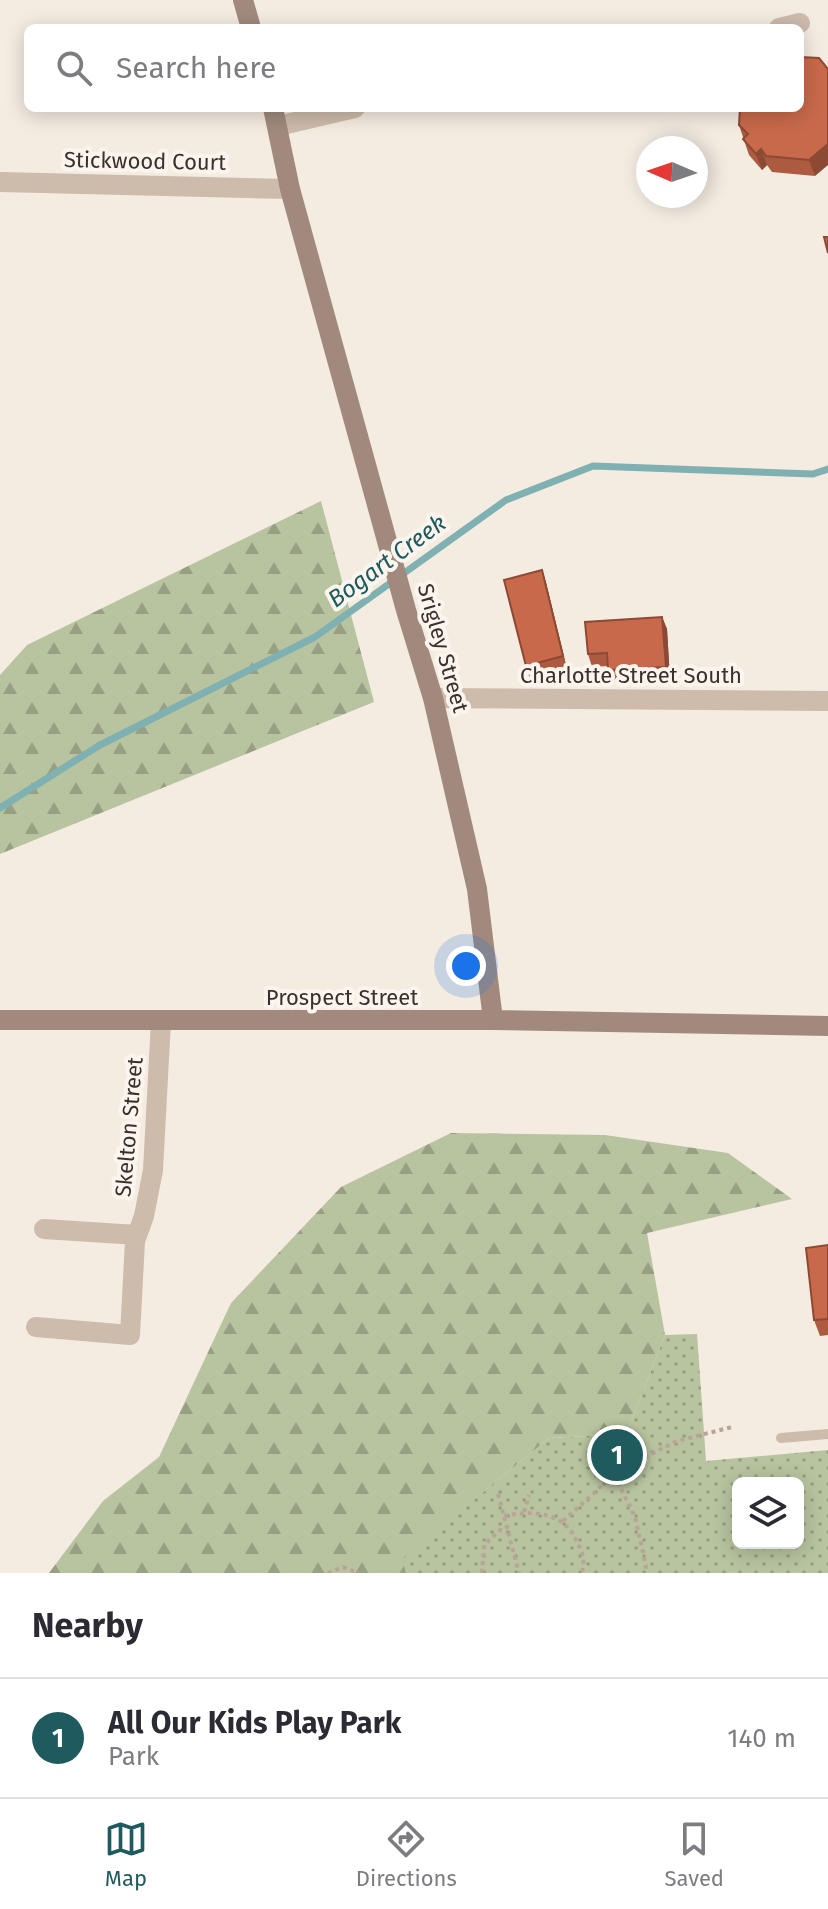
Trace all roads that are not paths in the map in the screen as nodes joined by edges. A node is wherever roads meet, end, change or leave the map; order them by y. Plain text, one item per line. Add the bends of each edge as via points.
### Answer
1 (243, 0) edge
2 (800, 23) dead end
3 (250, 24) edge
4 (796, 24) edge
5 (320, 112) edge
6 (276, 117) edge
7 (0, 182) edge
8 (290, 189) junction
9 (433, 698) junction
10 (828, 701) edge
11 (0, 1020) edge
12 (493, 1020) junction
13 (161, 1021) junction
14 (828, 1026) edge
15 (44, 1229) dead end
16 (137, 1235) junction
17 (36, 1327) dead end
18 (828, 1434) edge
19 (781, 1438) dead end

1 - 3 street
2 - 4 street
5 - 6 street
6 - 8 street, Srigley Street
7 - 8 street, Stickwood Court
8 - 9 street, Srigley Street
9 - 10 street, Charlotte Street South
9 - 12 street, Srigley Street via 477,889
11 - 13 street, Prospect Street
12 - 13 street, Prospect Street
12 - 14 street, Prospect Street
13 - 16 street, Skelton Street via 153,1170
15 - 16 street
16 - 17 street, Skelton Street via 130,1335
18 - 19 lane

